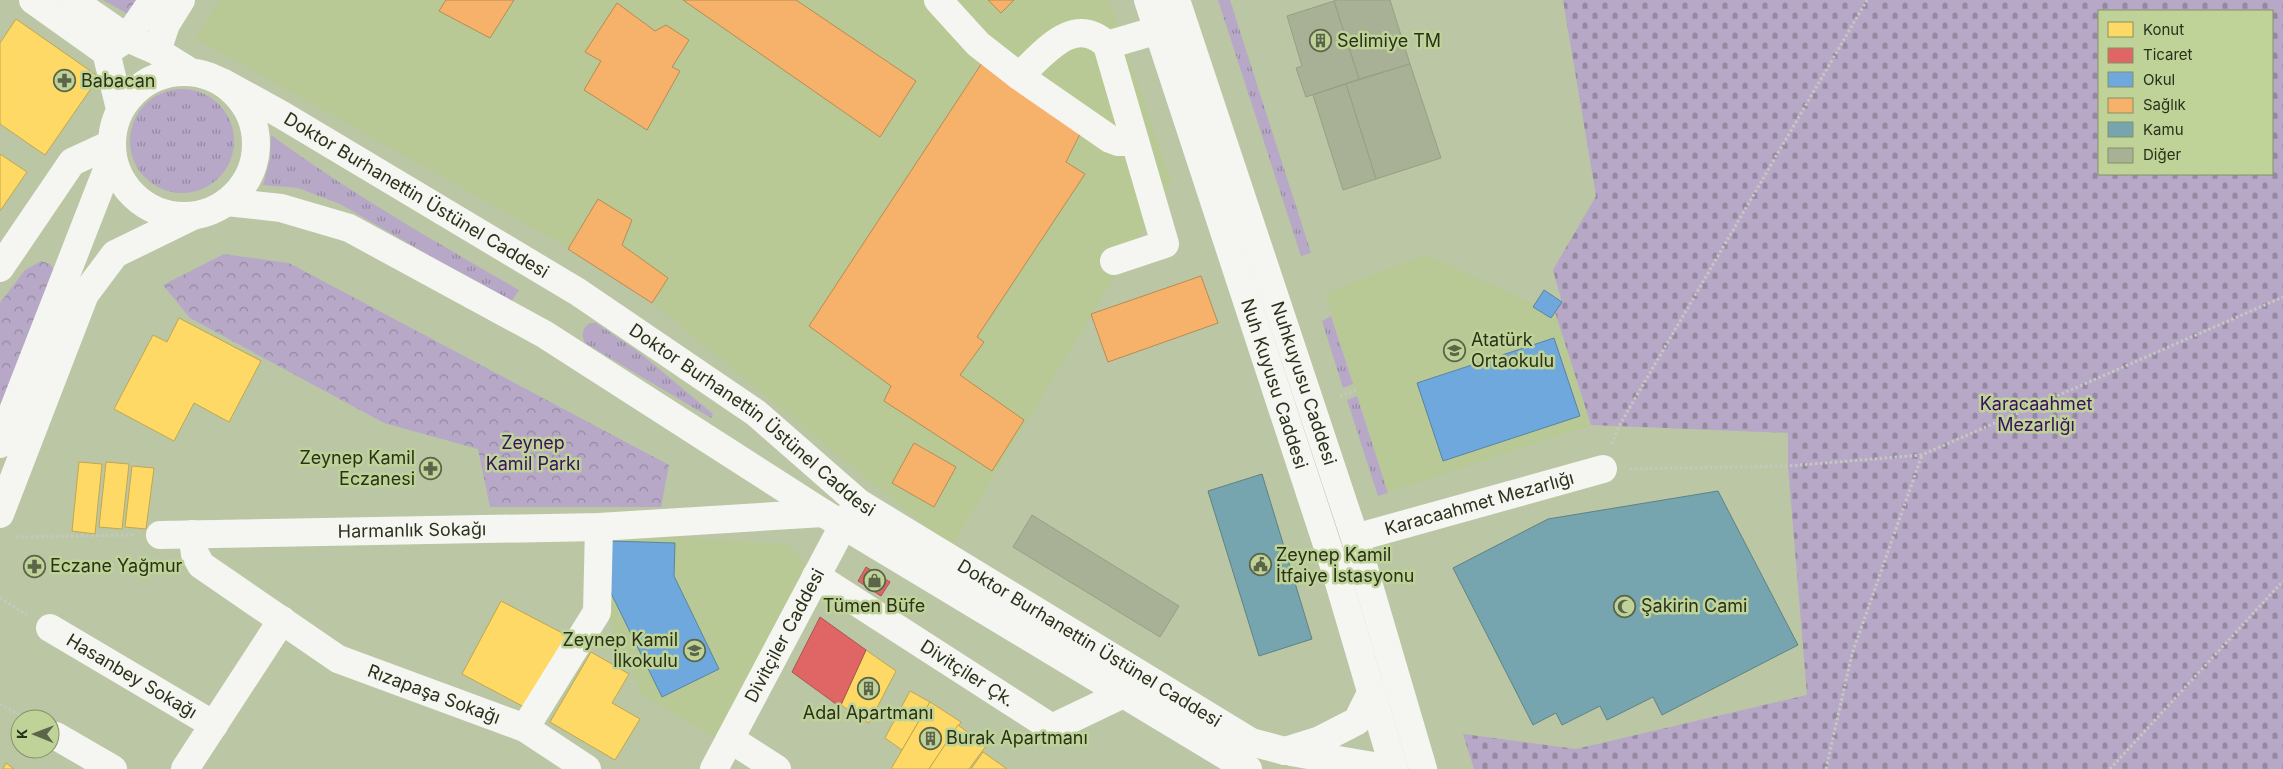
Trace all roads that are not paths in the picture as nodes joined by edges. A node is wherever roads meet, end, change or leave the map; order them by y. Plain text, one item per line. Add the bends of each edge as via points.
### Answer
1 (33, 0) edge
2 (72, 0) edge
3 (153, 0) edge
4 (181, 0) edge
5 (938, 0) edge
6 (1148, 0) edge
7 (1176, 0) edge
8 (1158, 30) junction
9 (1107, 44) junction
10 (117, 45) junction
11 (157, 51) junction
12 (188, 71) junction
13 (1019, 76) junction
14 (222, 82) junction
15 (120, 109) junction
16 (1135, 142) junction
17 (112, 150) junction
18 (227, 202) junction
19 (193, 216) junction
20 (1114, 262) dead end
21 (0, 268) edge
22 (0, 444) edge
23 (1603, 469) road end
24 (842, 513) junction
25 (1317, 516) junction
26 (5, 526) edge
27 (599, 527) junction
28 (192, 534) junction
29 (160, 535) road end
30 (1355, 538) junction
31 (816, 576) junction
32 (1340, 584) junction
33 (282, 620) junction
34 (50, 628) dead end
35 (1372, 691) junction
36 (1123, 694) junction
37 (214, 725) junction
38 (525, 728) junction
39 (60, 738) edge
40 (730, 739) junction
41 (1414, 739) junction
42 (1285, 751) junction
43 (113, 769) edge
44 (185, 769) edge
45 (587, 769) edge
46 (714, 769) edge
47 (776, 769) edge
48 (1248, 769) edge
49 (1393, 769) edge
50 (1416, 769) edge
51 (1423, 769) edge

1 - 10 street
2 - 10 street
3 - 10 street
4 - 11 street via 166,24
5 - 13 street via 978,44
6 - 8 street, Nuh Kuyusu Caddesi
7 - 30 street, Nuhkuyusu Caddesi
8 - 9 street
8 - 25 street, Nuh Kuyusu Caddesi
9 - 13 street via 1082,32 1065,36
9 - 16 street
10 - 11 street
10 - 15 street
11 - 12 street
12 - 14 street
12 - 15 street via 175,71 149,80 133,92
13 - 16 street via 1110,139
14 - 18 street via 240,97 246,107 256,141 249,175
14 - 24 street, Doktor Burhanettin Üstünel Caddesi via 570,287 756,413
15 - 17 street via 113,126
16 - 20 street via 1165,244
17 - 19 street via 121,179 146,206 174,216
17 - 21 street via 72,162
17 - 22 street
18 - 19 street
18 - 24 street, Doktor Burhanettin Üstünel Caddesi via 281,208 349,228 544,334
19 - 26 street via 115,254 86,294
23 - 30 street, Karacaahmet Mezarlığı
24 - 27 street, Harmanlık Sokağı
24 - 31 street, Divitçiler Caddesi
24 - 36 street, Doktor Burhanettin Üstünel Caddesi
24 - 42 street, Doktor Burhanettin Üstünel Caddesi via 1251,742
25 - 30 street
25 - 32 street, Nuh Kuyusu Caddesi
27 - 28 street, Harmanlık Sokağı
27 - 38 street via 597,612
28 - 29 street, Harmanlık Sokağı
28 - 33 street, Rızapaşa Sokağı via 195,554 201,565
30 - 32 street
30 - 41 street, Nuhkuyusu Caddesi
31 - 36 street, Divitçiler Çk. via 1052,728
31 - 40 street, Divitçiler Caddesi
32 - 35 street, Nuh Kuyusu Caddesi
33 - 37 street, Hasanbey Sokağı
33 - 38 street, Rızapaşa Sokağı via 338,659
34 - 37 street, Hasanbey Sokağı
35 - 42 street via 1357,721 1320,740
35 - 49 street, Nuh Kuyusu Caddesi
36 - 48 street, Doktor Burhanettin Üstünel Caddesi
37 - 44 street, Hasanbey Sokağı
38 - 45 street, Rızapaşa Sokağı
39 - 43 street
40 - 46 street, Divitçiler Caddesi
40 - 47 street
41 - 50 street
41 - 51 street, Nuhkuyusu Caddesi
42 - 49 street, Doktor Burhanettin Üstünel Caddesi

